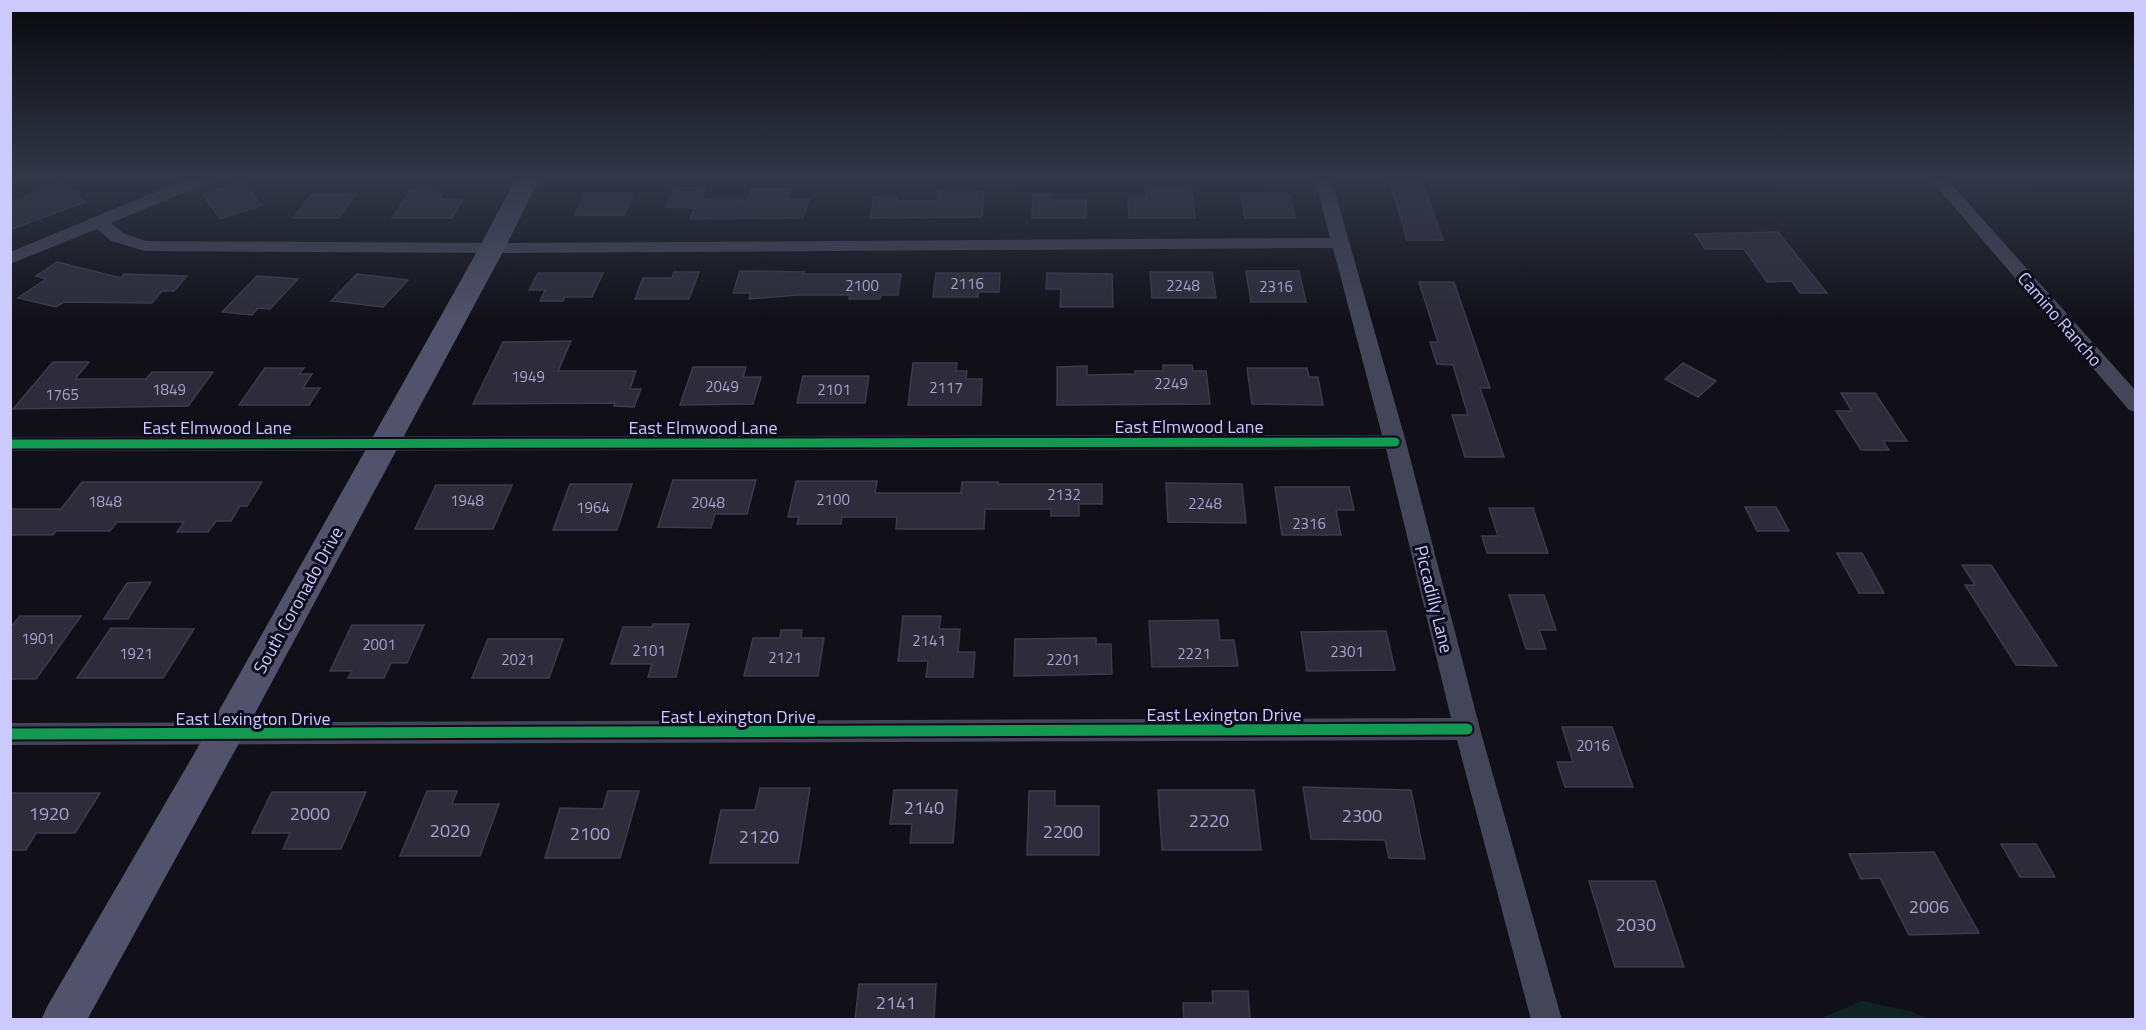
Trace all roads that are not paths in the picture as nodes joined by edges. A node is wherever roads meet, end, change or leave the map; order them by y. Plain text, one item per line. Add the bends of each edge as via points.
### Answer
1 (90, 226) edge
2 (105, 226) edge
3 (503, 226) edge
4 (1336, 226) edge
5 (1979, 226) edge
6 (1340, 243) junction
7 (492, 248) junction
8 (10, 259) edge
9 (2136, 405) edge
10 (1395, 442) junction
11 (10, 444) edge
12 (385, 444) junction
13 (1467, 729) junction
14 (10, 734) edge
15 (225, 734) junction
16 (63, 1020) edge
17 (1547, 1020) edge

1 - 8 street
2 - 7 street via 117,237 145,246
3 - 7 street, South Coronado Drive
4 - 6 street, Piccadilly Lane
5 - 9 street, Camino Rancho
6 - 7 street
6 - 10 street, Piccadilly Lane
7 - 12 street, South Coronado Drive
10 - 12 street, East Elmwood Lane
10 - 13 street, Piccadilly Lane
11 - 12 street, East Elmwood Lane
12 - 15 street, South Coronado Drive
13 - 15 street, East Lexington Drive
13 - 17 street, Piccadilly Lane
14 - 15 street, East Lexington Drive
15 - 16 street, South Coronado Drive

